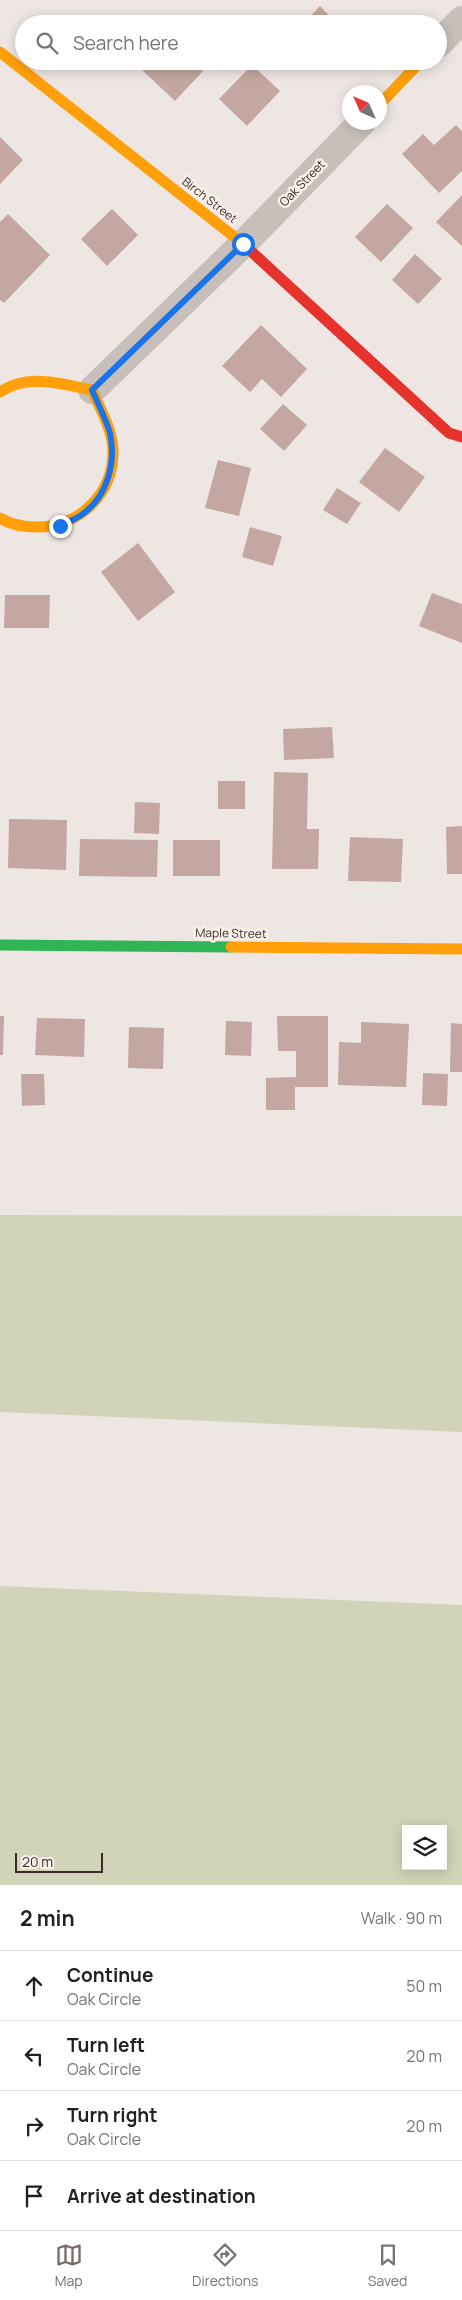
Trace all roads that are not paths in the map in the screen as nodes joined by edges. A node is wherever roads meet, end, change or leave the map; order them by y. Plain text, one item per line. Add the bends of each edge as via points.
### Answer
1 (462, 20) edge
2 (447, 35) edge
3 (0, 52) edge
4 (15, 64) edge
5 (23, 70) edge
6 (412, 70) edge
7 (387, 97) edge
8 (354, 130) edge
9 (243, 244) junction
10 (92, 390) junction
11 (0, 392) edge
12 (462, 437) edge
13 (0, 518) edge
14 (0, 945) edge
15 (462, 949) edge

1 - 2 street
3 - 4 street, Birch Street
5 - 9 street, Birch Street
6 - 7 street
8 - 9 street, Oak Street
9 - 10 street, Oak Street
9 - 12 street, Birch Street via 449,433
10 - 11 street via 51,381 26,381
10 - 13 street via 110,431 113,452 110,478 94,504 60,526 44,529 18,526
14 - 15 street, Maple Street

